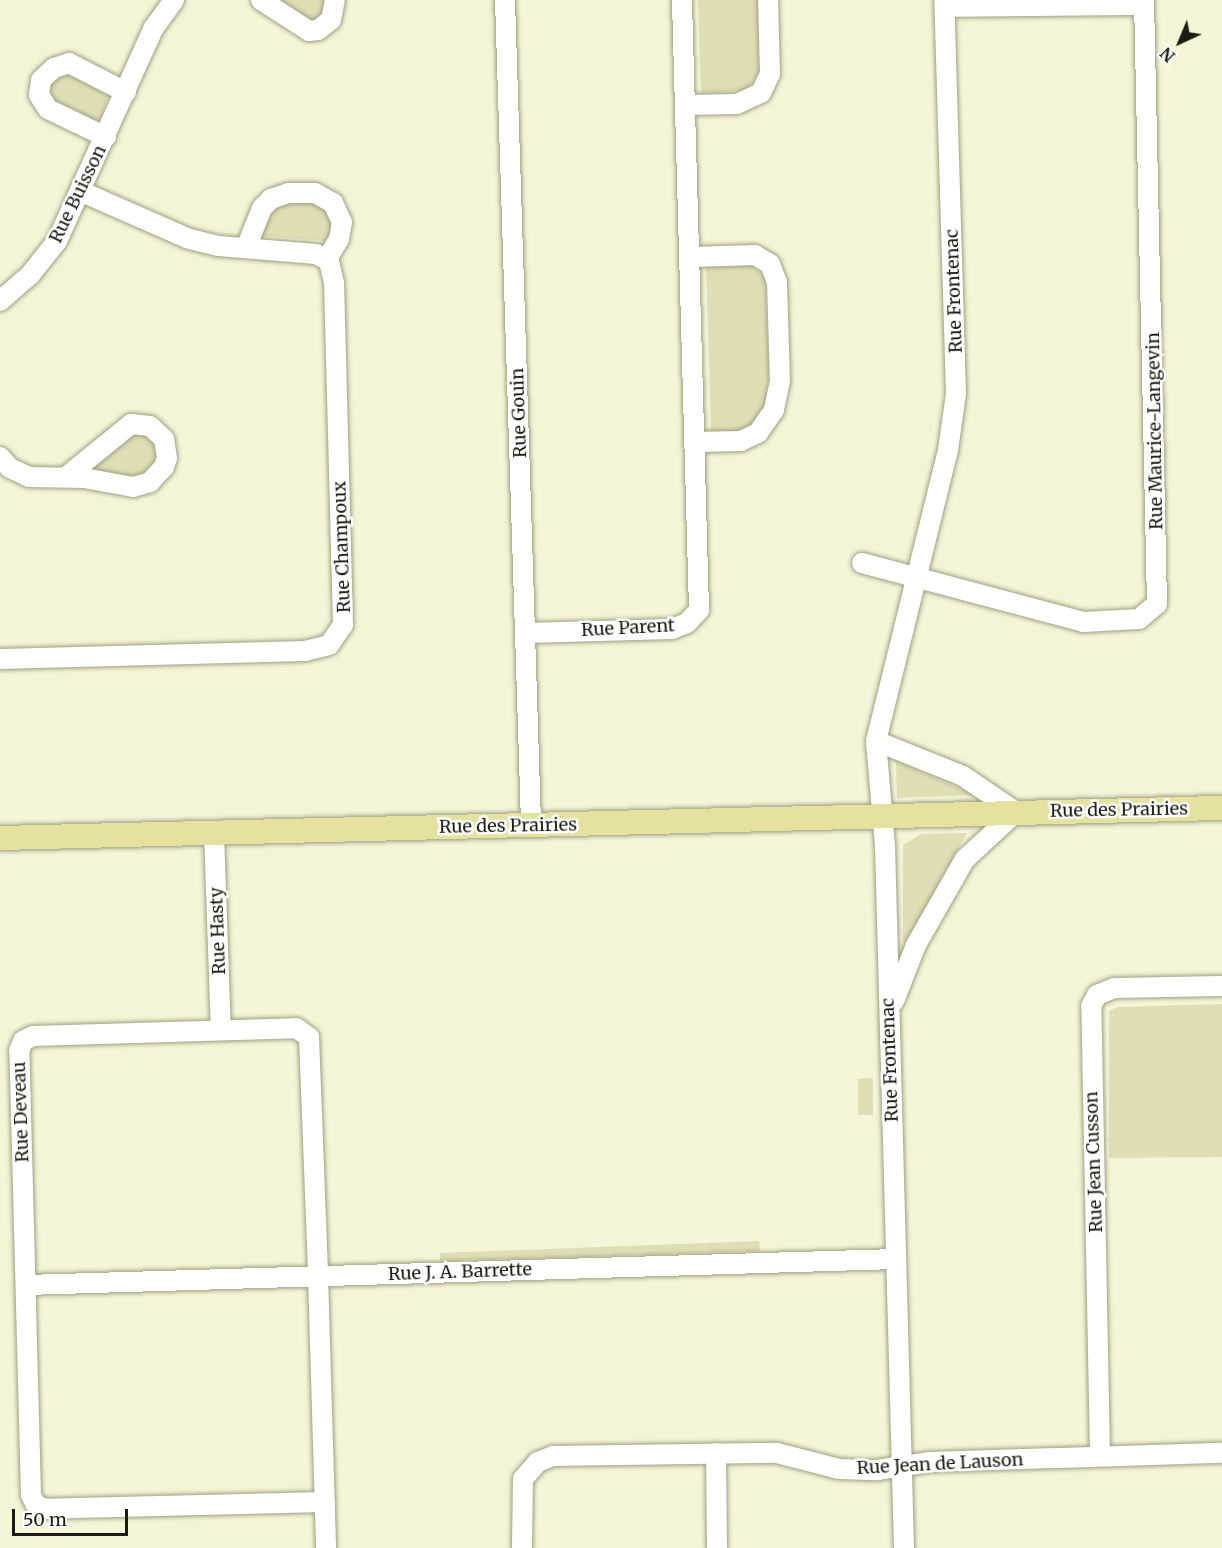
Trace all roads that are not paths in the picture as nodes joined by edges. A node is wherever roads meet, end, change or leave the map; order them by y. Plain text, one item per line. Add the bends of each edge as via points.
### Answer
1 (174, 0) edge
2 (261, 0) edge
3 (335, 0) edge
4 (505, 0) edge
5 (682, 0) edge
6 (768, 0) edge
7 (1090, 2) edge
8 (1144, 3) edge
9 (944, 4) edge
10 (126, 92) junction
11 (685, 105) junction
12 (106, 137) junction
13 (82, 192) junction
14 (246, 248) junction
15 (690, 256) junction
16 (327, 259) junction
17 (0, 301) edge
18 (695, 442) junction
19 (0, 457) edge
20 (66, 477) junction
21 (862, 563) dead end
22 (916, 577) junction
23 (526, 633) junction
24 (0, 659) edge
25 (876, 741) junction
26 (1222, 808) edge
27 (1016, 812) junction
28 (882, 817) junction
29 (531, 825) junction
30 (214, 833) junction
31 (0, 838) edge
32 (1222, 986) edge
33 (889, 1020) junction
34 (221, 1029) junction
35 (895, 1259) junction
36 (318, 1276) junction
37 (26, 1285) junction
38 (716, 1453) junction
39 (1222, 1453) edge
40 (1100, 1456) junction
41 (903, 1466) junction
42 (325, 1502) junction
43 (326, 1548) edge
44 (522, 1548) edge
45 (717, 1548) edge
46 (904, 1548) edge

1 - 10 street, Rue Buisson via 153,28
2 - 3 street via 309,31 332,20
4 - 23 street, Rue Gouin
5 - 11 street, Rue Parent
6 - 11 street via 770,74 761,93 738,104
7 - 8 street, Rue Maurice-Langevin
7 - 9 street, Rue Maurice-Langevin
8 - 22 street, Rue Maurice-Langevin via 1157,604 1139,619 1083,622
9 - 22 street, Rue Frontenac via 957,384 948,450
10 - 12 street, Rue Buisson
10 - 12 street, Rue Buisson via 69,63 54,68 41,80 39,95 48,109
11 - 15 street, Rue Parent
12 - 13 street, Rue Buisson
13 - 14 street via 187,238
13 - 17 street, Rue Buisson via 51,250
14 - 16 street via 316,254
14 - 16 street via 268,202 281,194 315,193 333,203 342,222 339,239
15 - 18 street, Rue Parent
15 - 18 street via 755,255 770,264 777,282 780,381 774,410 758,434 741,441
16 - 24 street, Rue Champoux via 334,284 345,614 337,638 325,648 305,651
18 - 23 street, Rue Parent via 700,595 696,615 672,629
19 - 20 street via 29,477
20 - 20 street via 142,486 164,467 164,439 150,426 131,424
21 - 22 street
22 - 25 street, Rue Frontenac
23 - 29 street, Rue Gouin
25 - 27 street via 963,776
25 - 28 street, Rue Frontenac
26 - 27 main road, Rue des Prairies
27 - 28 main road, Rue des Prairies
27 - 33 street via 965,859 907,964
28 - 29 main road, Rue des Prairies
28 - 33 street, Rue Frontenac
29 - 30 main road, Rue des Prairies
30 - 31 main road, Rue des Prairies
30 - 34 street, Rue Hasty
32 - 40 street, Rue Jean Cusson via 1107,990 1097,995 1091,1006
33 - 35 street, Rue Frontenac
34 - 36 street, Rue Deveau via 296,1028 309,1037
34 - 37 street, Rue Deveau via 33,1036 23,1041 19,1051
35 - 36 street, Rue J. A. Barrette
35 - 41 street, Rue Frontenac
36 - 37 street, Rue J. A. Barrette
36 - 42 street, Rue Deveau
37 - 42 street, Rue Deveau via 31,1495 40,1508
38 - 41 street, Rue Jean de Lauson via 777,1452 855,1470
38 - 44 street, Rue Jean de Lauson via 542,1459 522,1485
38 - 45 street
39 - 40 street, Rue Jean de Lauson
40 - 41 street, Rue Jean de Lauson
41 - 46 street, Rue Frontenac
42 - 43 street, Rue Deveau

